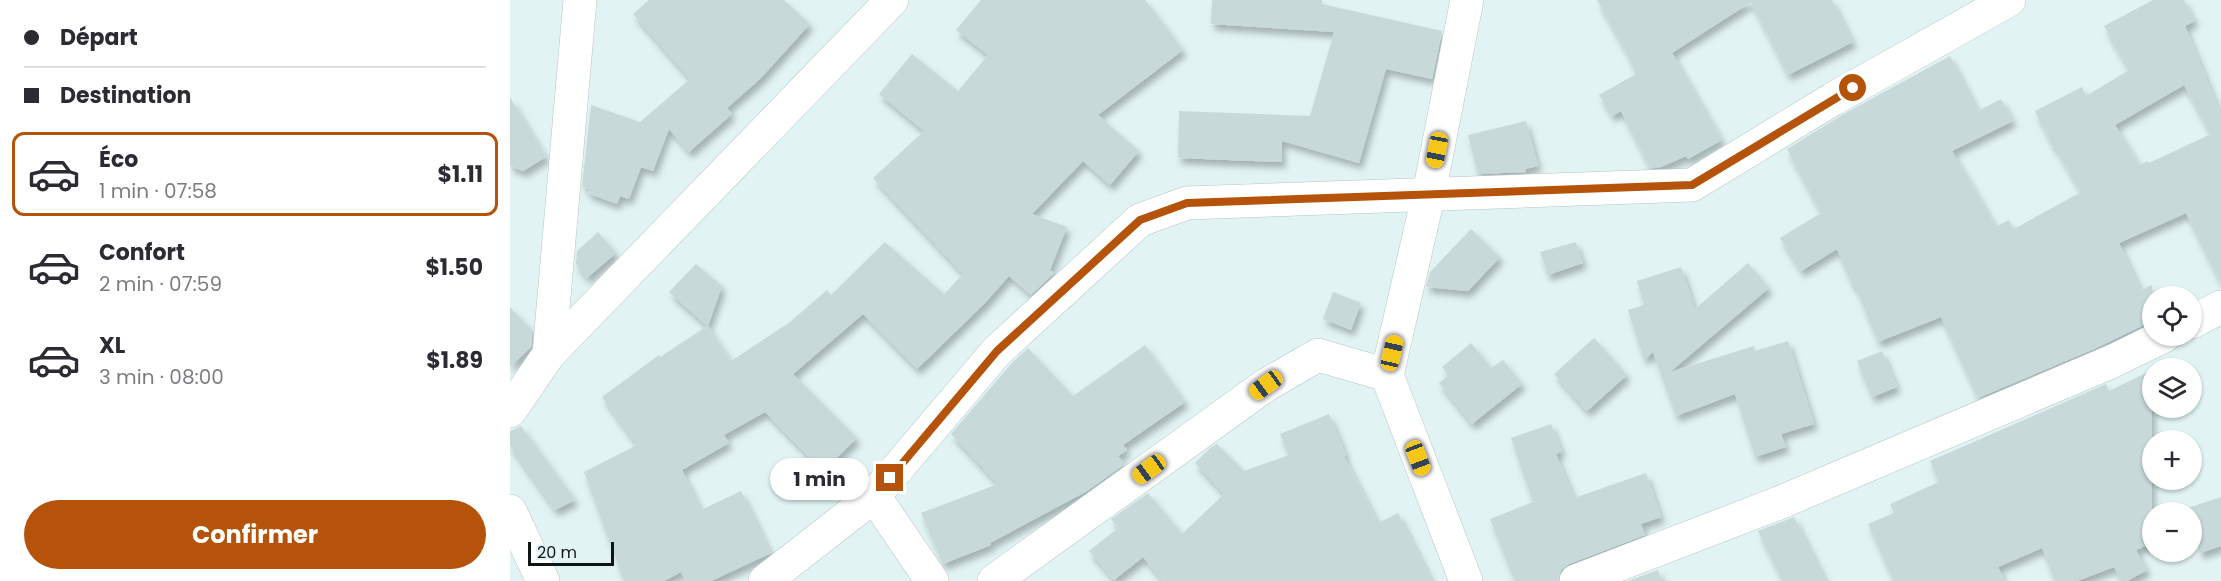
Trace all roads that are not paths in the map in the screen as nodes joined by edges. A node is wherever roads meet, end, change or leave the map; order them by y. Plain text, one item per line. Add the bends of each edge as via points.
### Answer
1 (580, 0) edge
2 (892, 0) edge
3 (1467, 0) edge
4 (2009, 0) edge
5 (1429, 193) junction
6 (2221, 308) edge
7 (2202, 317) edge
8 (2144, 346) edge
9 (549, 354) junction
10 (1386, 375) junction
11 (510, 411) edge
12 (874, 496) junction
13 (510, 511) edge
14 (543, 581) edge
15 (765, 581) edge
16 (932, 581) edge
17 (994, 581) edge
18 (1466, 581) edge
19 (1576, 581) edge

1 - 9 street
2 - 9 street
3 - 5 street
4 - 5 street via 1833,99 1692,185
5 - 10 street
5 - 12 street via 1187,203 1140,220 997,351
6 - 7 street
8 - 19 street via 1790,499
9 - 11 street
10 - 17 street via 1318,355 1266,385
10 - 18 street
12 - 15 street
12 - 16 street
13 - 14 street

